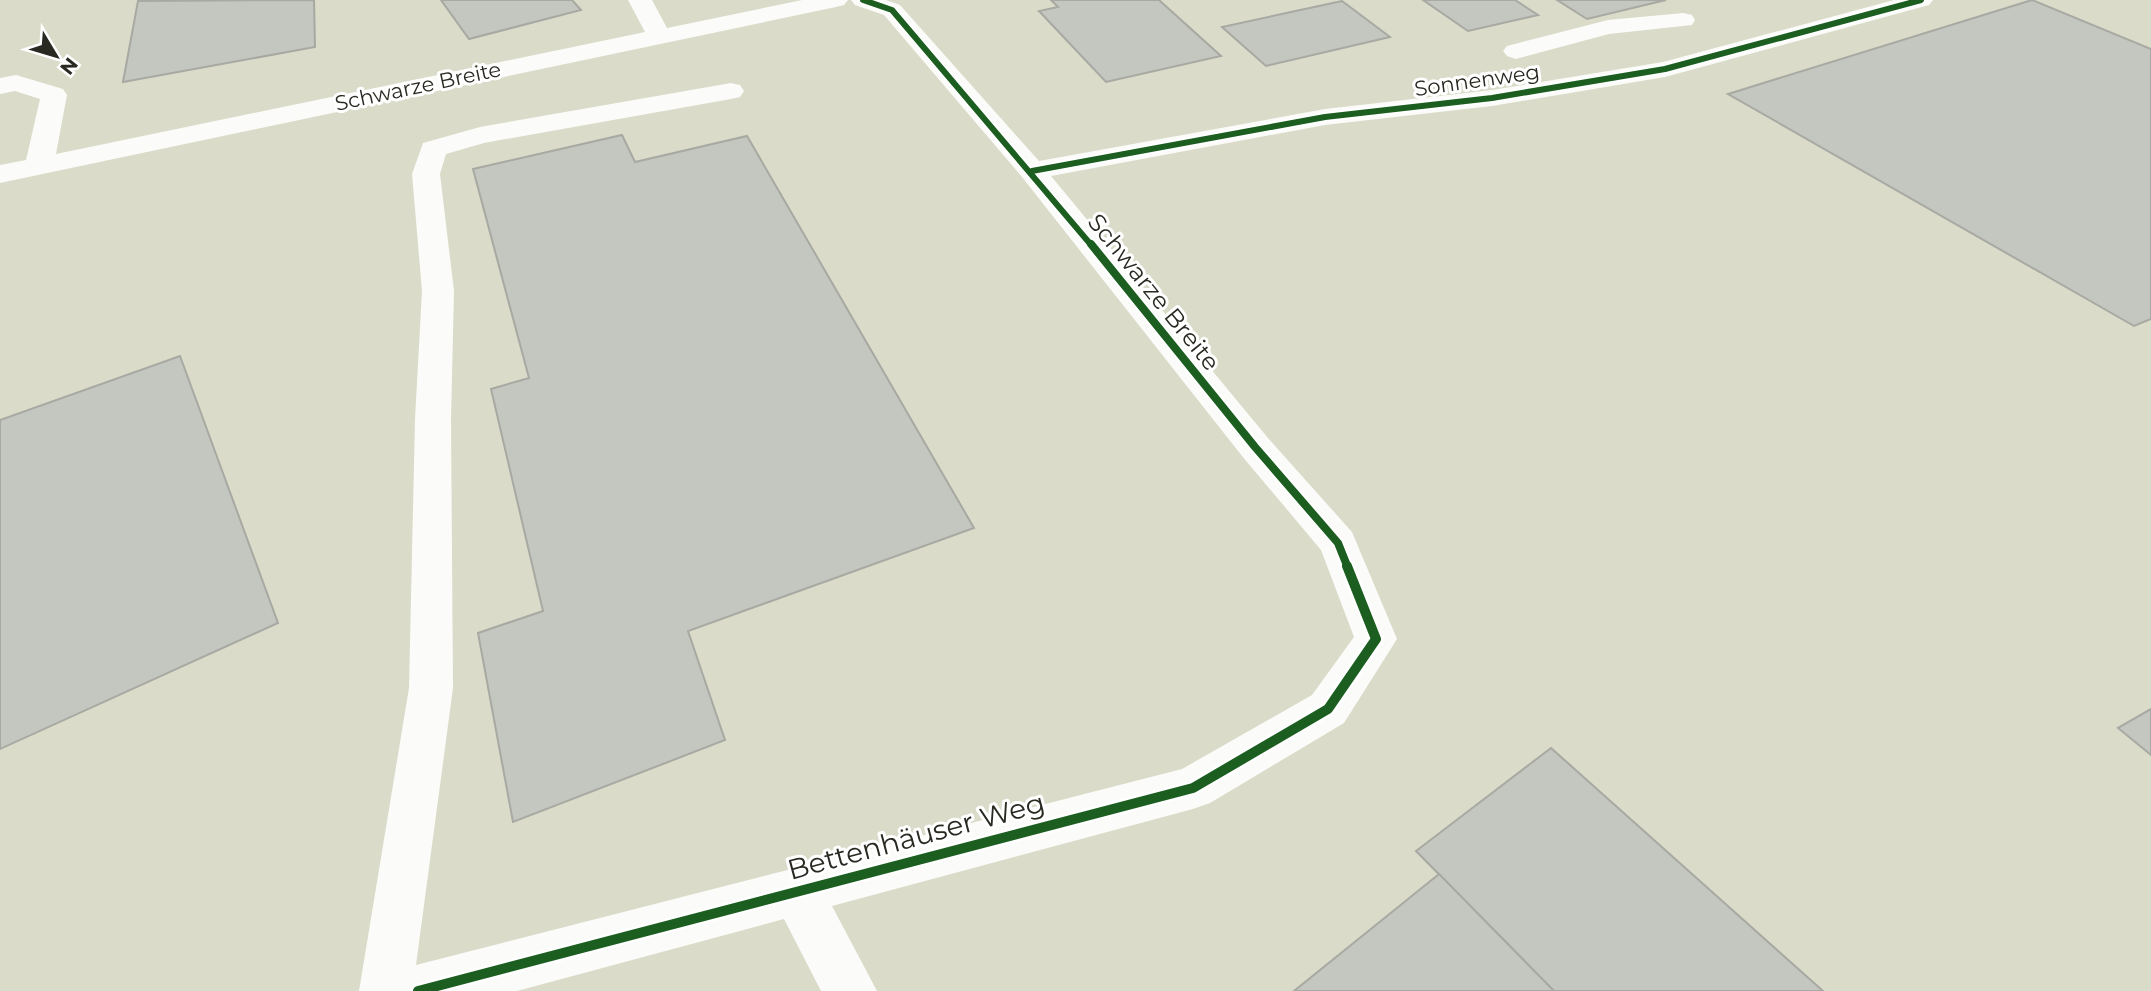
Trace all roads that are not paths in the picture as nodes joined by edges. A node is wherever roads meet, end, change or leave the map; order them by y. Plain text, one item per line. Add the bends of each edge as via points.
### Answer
1 (640, 0) edge
2 (836, 0) edge
3 (863, 0) edge
4 (1921, 0) edge
5 (750, 8) edge
6 (1688, 10) edge
7 (659, 36) junction
8 (1716, 45) dead end
9 (1516, 51) dead end
10 (0, 86) edge
11 (731, 91) dead end
12 (39, 166) junction
13 (1032, 171) junction
14 (0, 174) edge
15 (1376, 639) joint
16 (796, 890) junction
17 (386, 991) edge
18 (418, 991) edge
19 (850, 991) edge

1 - 7 street
2 - 5 street, Schwarze Breite
3 - 13 street, Schwarze Breite via 892,10
4 - 13 street, Sonnenweg via 1665,69 1492,98 1325,117
5 - 7 street, Schwarze Breite
6 - 8 street
6 - 9 street
7 - 12 street, Schwarze Breite
10 - 12 street via 16,83 54,94
11 - 17 street via 480,135 433,149 426,174 438,291 431,688
12 - 14 street, Schwarze Breite
13 - 15 street, Schwarze Breite via 1338,543
15 - 16 street, Bettenhäuser Weg via 1328,709 1193,788
16 - 18 street, Bettenhäuser Weg
16 - 19 street

